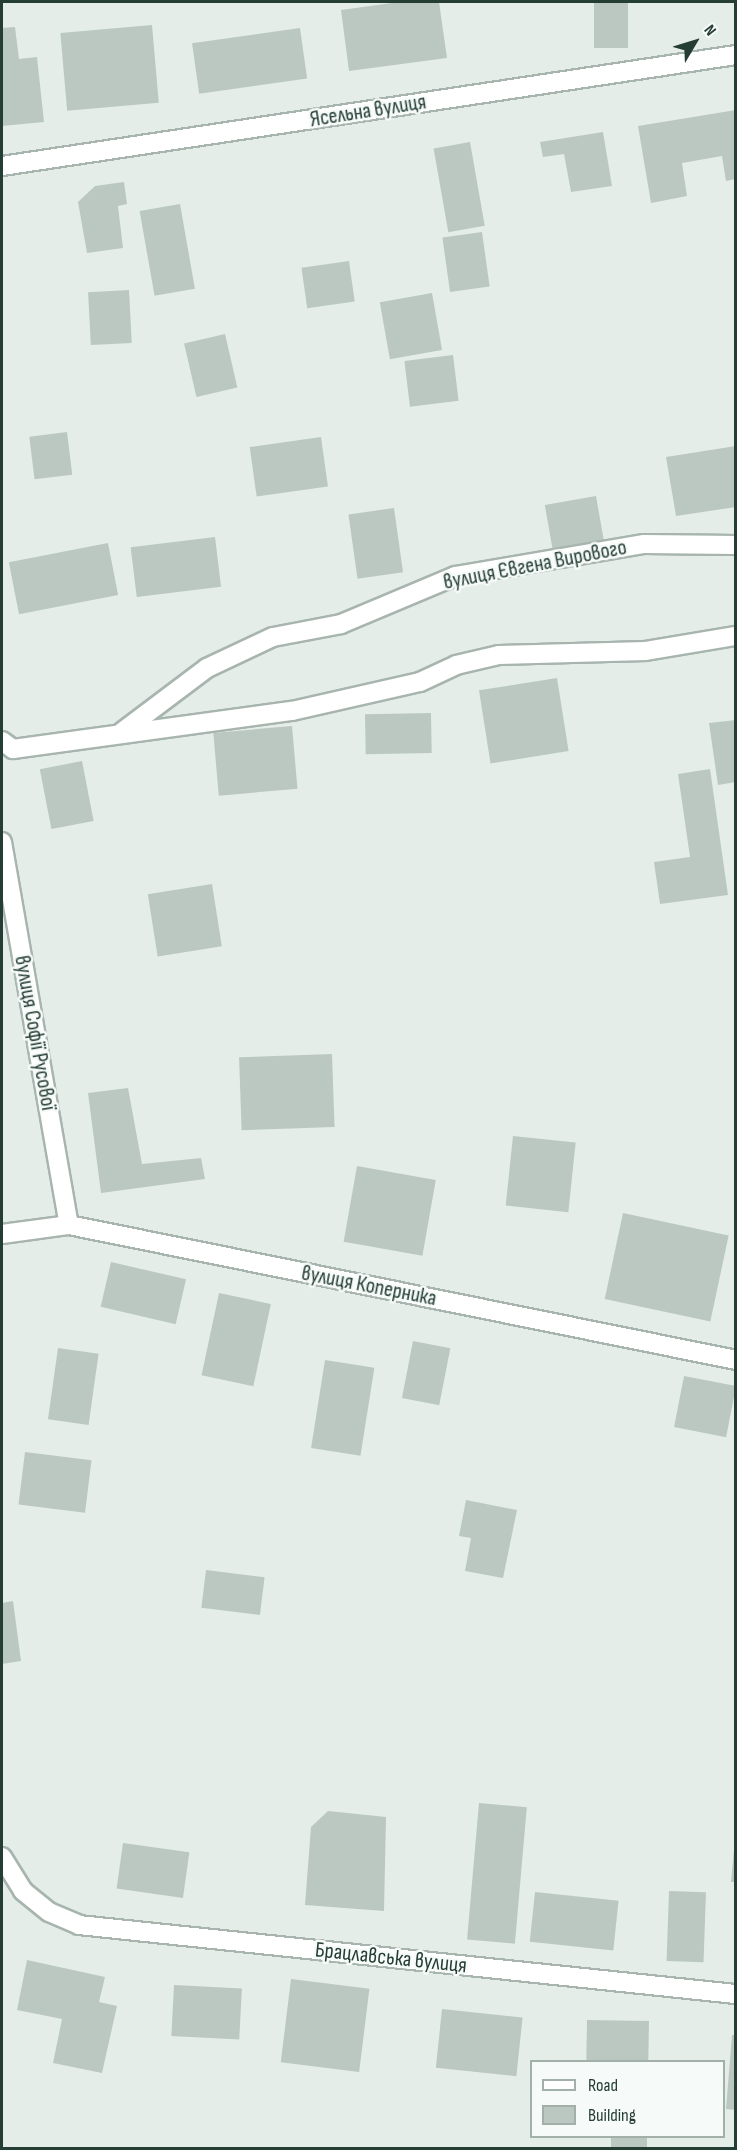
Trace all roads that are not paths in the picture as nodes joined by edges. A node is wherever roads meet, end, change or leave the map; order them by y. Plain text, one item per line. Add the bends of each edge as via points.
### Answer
1 (735, 55) edge
2 (2, 166) edge
3 (735, 545) edge
4 (735, 636) edge
5 (119, 734) junction
6 (2, 741) edge
7 (2, 842) edge
8 (69, 1225) junction
9 (2, 1234) edge
10 (735, 1360) edge
11 (2, 1857) edge
12 (735, 1994) edge

1 - 2 street, Ясельна вулиця
3 - 5 street, вулиця Євгена Вирового via 644,544 455,576 341,624 273,637 207,668
4 - 5 street, вулиця Євгена Вирового via 646,651 499,655 456,665 420,682 292,711
5 - 6 street, вулиця Євгена Вирового via 13,748
7 - 8 street, вулиця Софії Русової
8 - 9 street, вулиця Коперника
8 - 10 street, вулиця Коперника
11 - 12 street, Брацлавська вулиця via 23,1891 48,1912 79,1925

